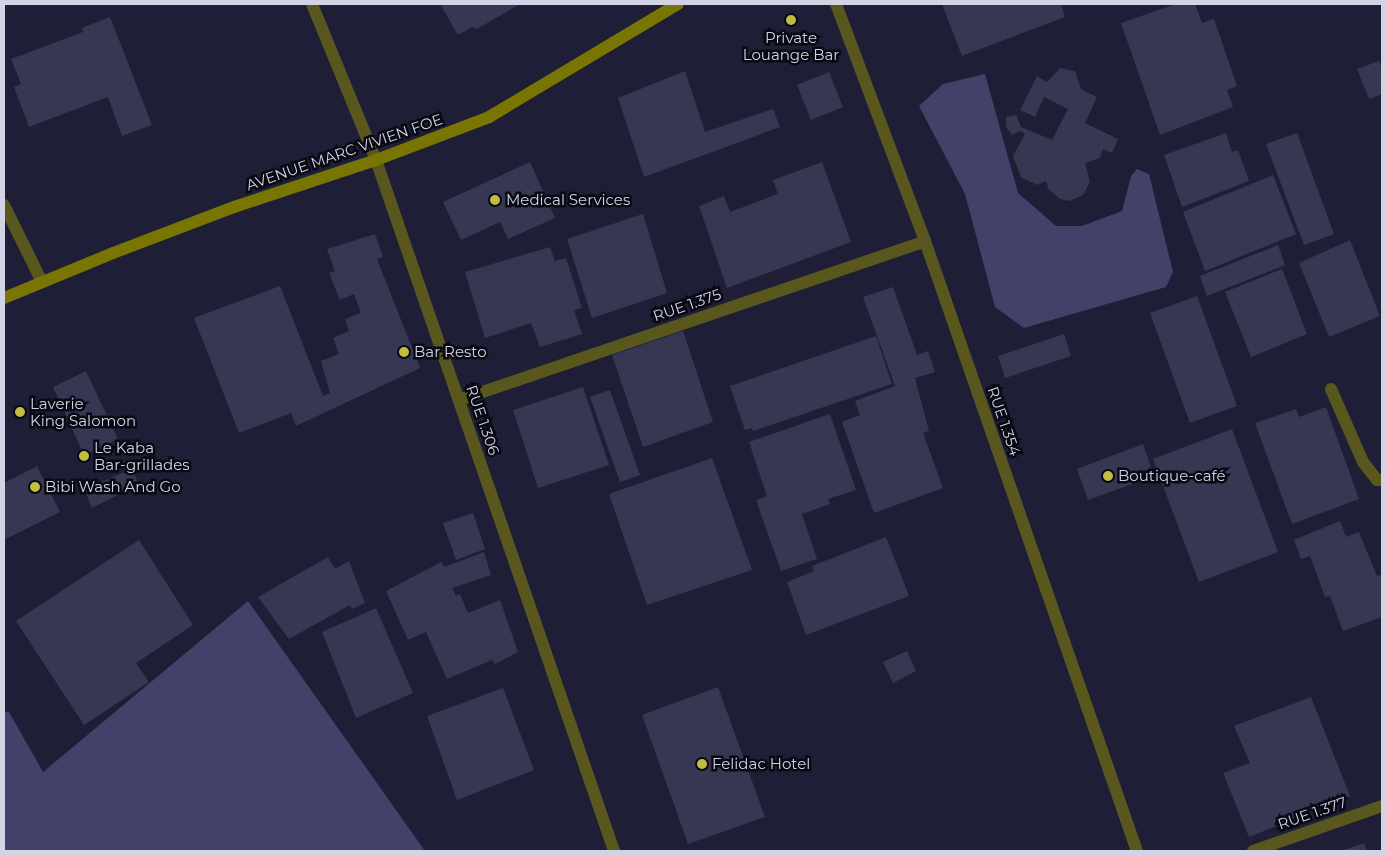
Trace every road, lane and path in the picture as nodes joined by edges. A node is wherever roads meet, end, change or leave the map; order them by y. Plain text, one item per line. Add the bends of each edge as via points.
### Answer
1 (312, 4) edge
2 (678, 4) edge
3 (836, 4) edge
4 (376, 160) junction
5 (4, 206) edge
6 (925, 241) junction
7 (42, 282) junction
8 (4, 298) edge
9 (1331, 389) dead end
10 (459, 400) junction
11 (1382, 480) edge
12 (1382, 806) edge
13 (614, 851) edge
14 (1137, 851) edge
15 (1253, 851) edge

1 - 4 street, RUE 1.306
2 - 4 main road, AVENUE MARC VIVIEN FOE via 489,117
3 - 6 street, RUE 1.354
4 - 7 main road, AVENUE MARC VIVIEN FOE via 234,207
4 - 10 street, RUE 1.306
5 - 7 street
6 - 10 street, RUE 1.375
6 - 14 street, RUE 1.354
7 - 8 main road, AVENUE MARC VIVIEN FOE
9 - 11 street via 1363,462 1377,480
10 - 13 street, RUE 1.306
12 - 15 street, RUE 1.377

